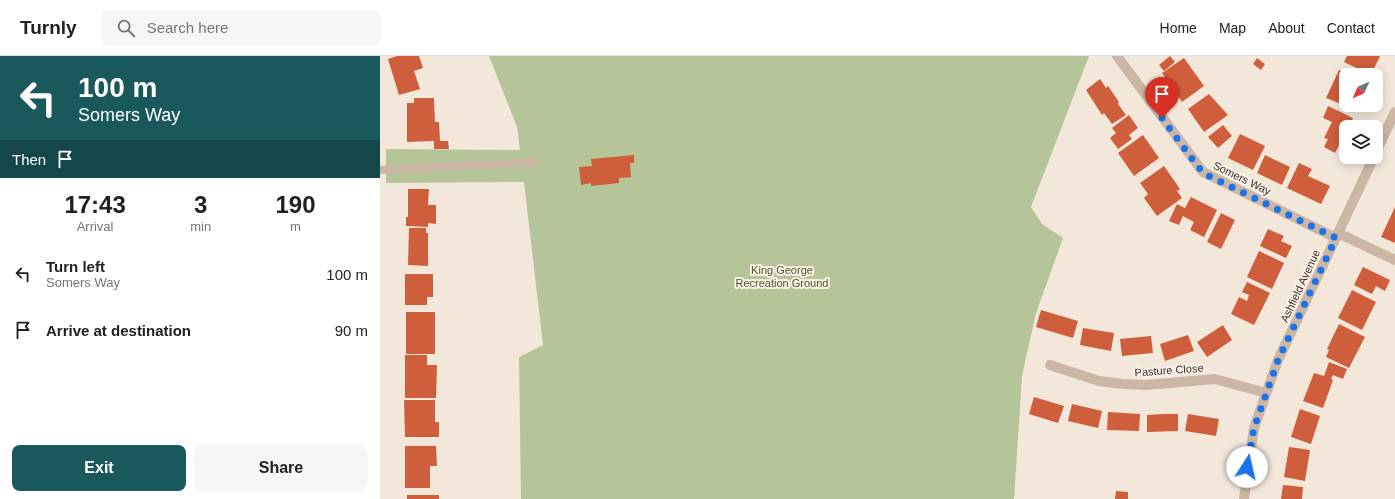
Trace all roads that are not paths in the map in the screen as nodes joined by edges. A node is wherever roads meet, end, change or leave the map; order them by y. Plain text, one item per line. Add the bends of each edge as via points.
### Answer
1 (1117, 56) edge
2 (1395, 112) edge
3 (1383, 137) edge
4 (534, 162) dead end
5 (1371, 164) edge
6 (380, 170) edge
7 (1336, 236) junction
8 (1395, 260) edge
9 (1050, 365) dead end
10 (1266, 393) junction
11 (1244, 499) edge

1 - 7 street, Somers Way via 1203,172
2 - 3 street
4 - 6 lane
5 - 7 street, Ashfield Avenue
7 - 8 street, Somers Way
7 - 10 street, Ashfield Avenue via 1278,360
9 - 10 street, Pasture Close via 1099,381 1147,385 1215,379
10 - 11 street, Ashfield Avenue via 1254,428

